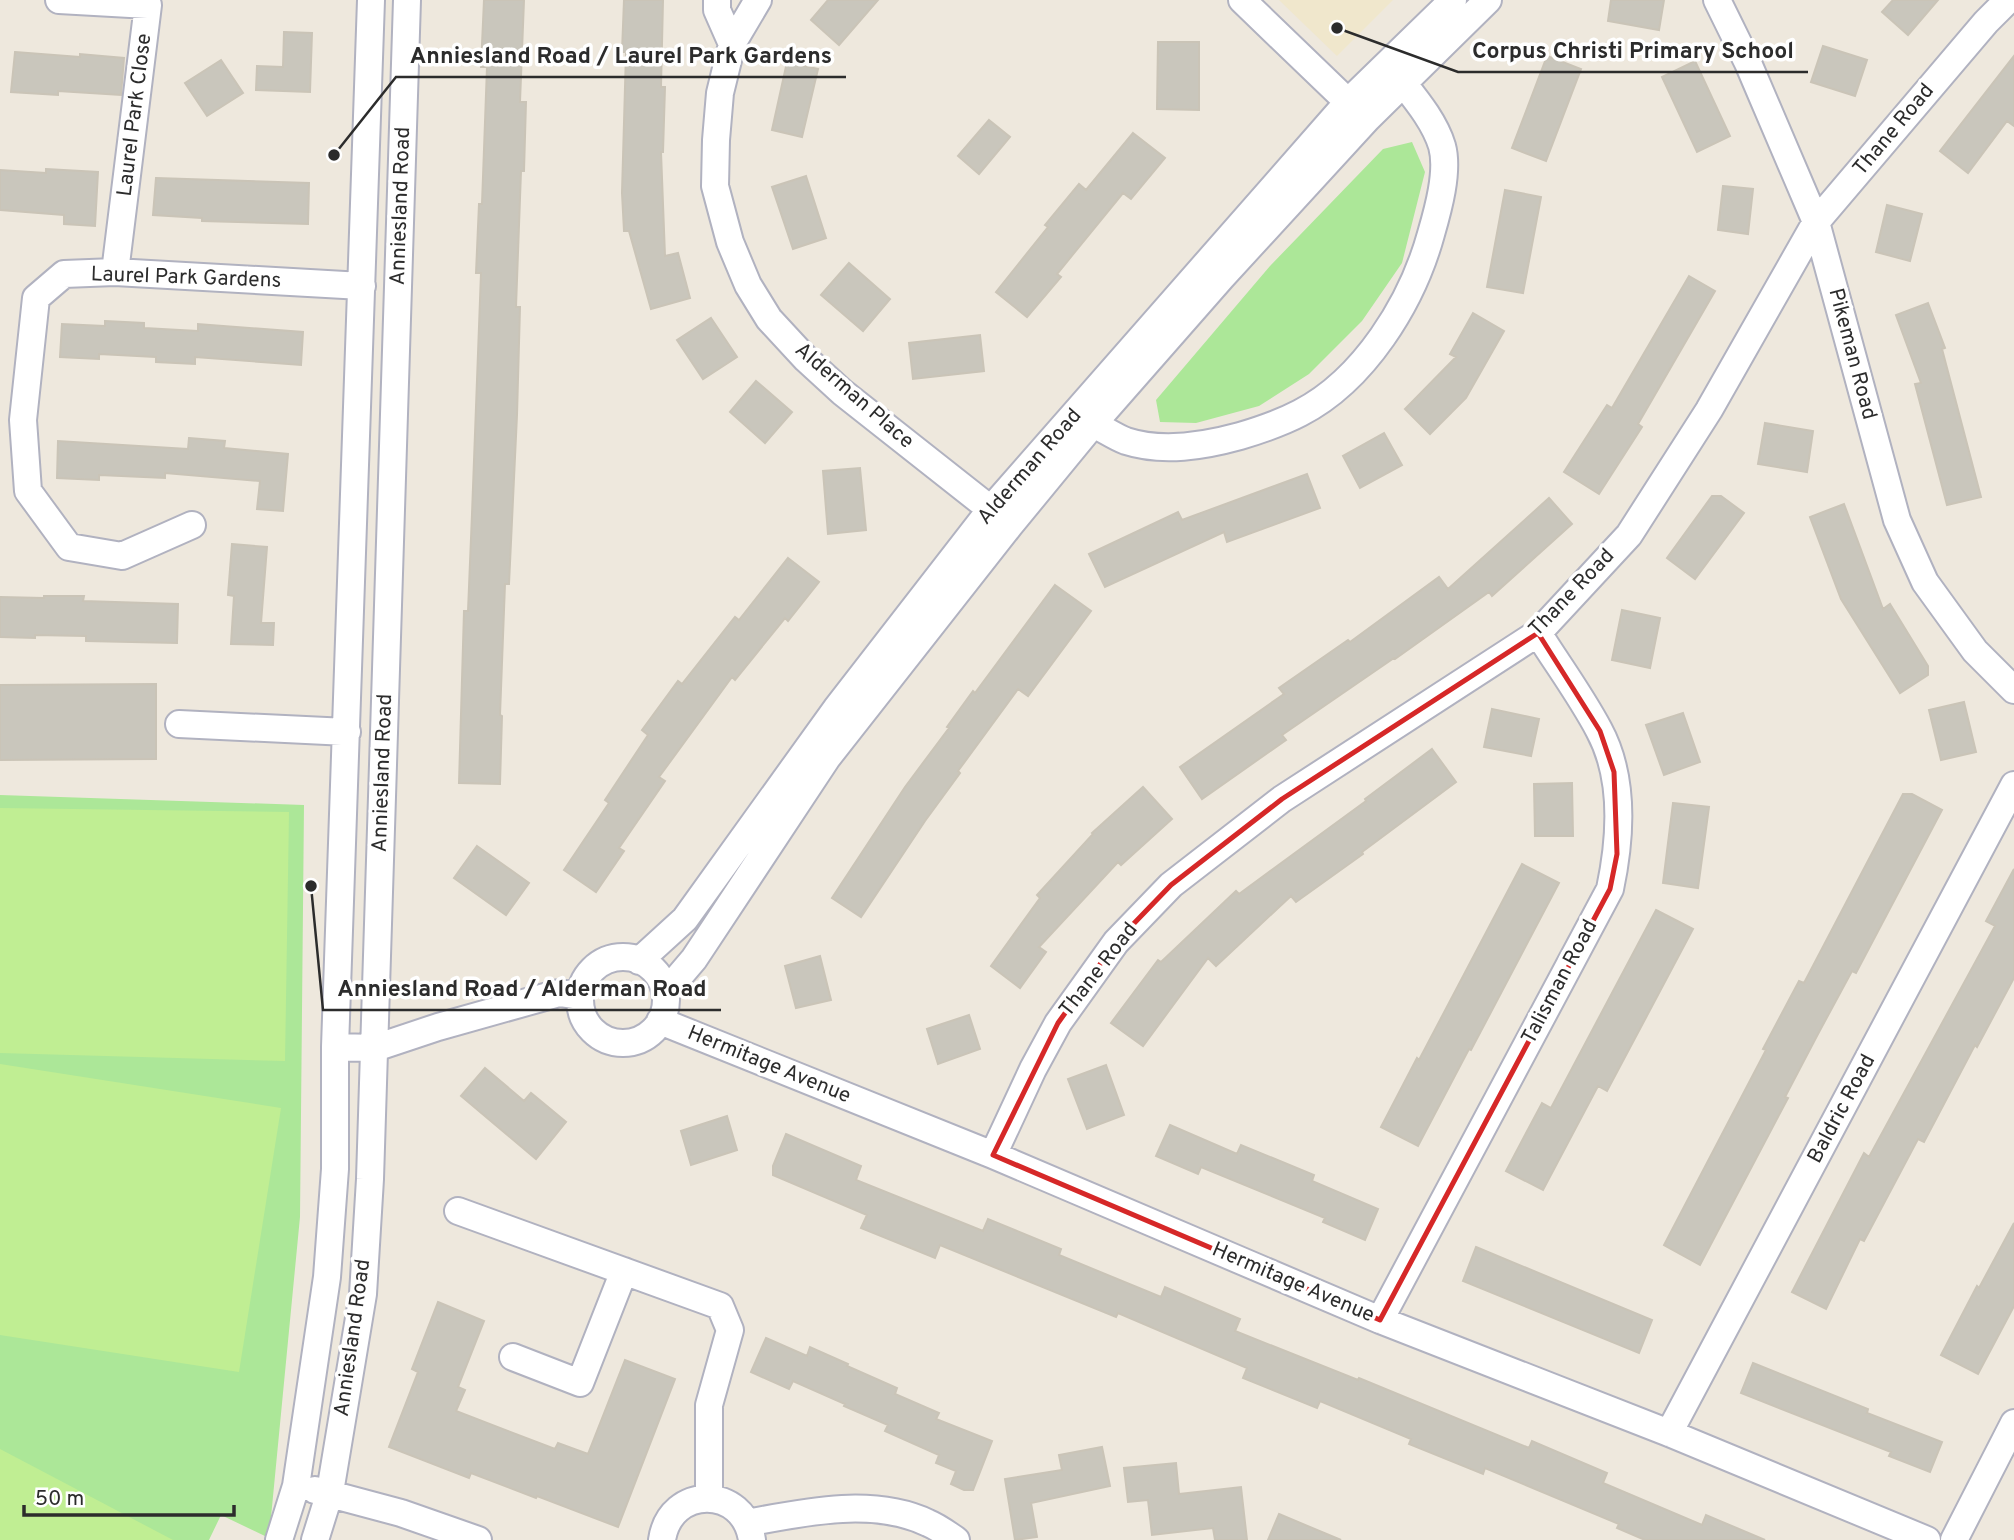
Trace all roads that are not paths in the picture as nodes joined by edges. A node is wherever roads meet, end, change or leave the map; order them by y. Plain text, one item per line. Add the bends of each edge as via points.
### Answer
1 (60, 0) edge
2 (371, 0) edge
3 (407, 0) edge
4 (717, 0) edge
5 (758, 0) edge
6 (1242, 0) edge
7 (1453, 0) edge
8 (1488, 0) edge
9 (1717, 0) edge
10 (2008, 0) edge
11 (406, 30) junction
12 (370, 32) junction
13 (732, 44) junction
14 (1403, 83) junction
15 (1348, 102) junction
16 (1816, 222) junction
17 (116, 272) junction
18 (362, 286) junction
19 (1093, 424) junction
20 (1001, 517) junction
21 (192, 525) dead end
22 (1538, 633) junction
23 (2014, 690) edge
24 (179, 724) dead end
25 (347, 732) junction
26 (2014, 785) edge
27 (639, 961) junction
28 (665, 993) junction
29 (580, 996) junction
30 (660, 1021) junction
31 (335, 1047) junction
32 (375, 1048) junction
33 (993, 1155) junction
34 (458, 1211) dead end
35 (624, 1271) junction
36 (1380, 1321) junction
37 (513, 1357) dead end
38 (2014, 1423) edge
39 (1669, 1433) junction
40 (296, 1486) junction
41 (330, 1492) junction
42 (709, 1498) junction
43 (750, 1531) edge
44 (279, 1540) edge
45 (315, 1540) edge
46 (478, 1540) edge
47 (662, 1540) edge
48 (956, 1540) edge
49 (1927, 1540) edge
50 (1954, 1540) edge

1 - 17 street, Laurel Park Close via 148,5
2 - 12 street, Anniesland Road
3 - 11 street, Anniesland Road
4 - 13 street
5 - 13 street, Alderman Place
6 - 15 street
7 - 15 street, Alderman Road
8 - 14 street, Alderman Road
9 - 16 street, Pikeman Road
10 - 16 street, Thane Road
11 - 12 street
11 - 32 street, Anniesland Road
12 - 18 street, Anniesland Road
13 - 20 street, Alderman Place via 720,93 715,186 730,243 748,285 769,318 806,359
14 - 19 street, Alderman Road
14 - 19 street, Alderman Road via 1437,132 1443,149 1438,211 1405,300 1358,366 1332,392 1300,413 1226,440 1151,447
15 - 20 street, Alderman Road
16 - 22 street, Thane Road via 1709,410 1629,535
16 - 23 street, Pikeman Road via 1897,520 1925,582 1975,651
17 - 18 street, Laurel Park Gardens
17 - 21 street, Laurel Park Gardens via 64,274 36,298 23,420 28,491 69,547 122,556
18 - 25 street, Anniesland Road
19 - 20 street, Alderman Road
20 - 27 street, Alderman Road via 836,709 685,919
20 - 28 street, Alderman Road via 827,758 694,959
22 - 33 street, Thane Road via 1282,799 1171,885 1116,942 1058,1023
22 - 36 street, Talisman Road via 1600,731 1614,772 1617,854 1610,889
24 - 25 street
25 - 31 street, Anniesland Road
26 - 39 street, Baldric Road
27 - 28 street via 660,979
27 - 29 street via 613,959 601,964 591,972
28 - 30 street
29 - 30 street via 587,1024 610,1041 639,1041
29 - 32 street via 559,993
30 - 33 street, Hermitage Avenue
31 - 32 street
31 - 40 street, Anniesland Road via 335,1169 327,1277
32 - 41 street, Anniesland Road via 363,1294
33 - 36 street, Hermitage Avenue
34 - 35 street
35 - 37 street via 580,1383
35 - 42 street via 720,1306 730,1330 709,1405
36 - 39 street, Hermitage Avenue
38 - 50 street
39 - 49 street, Hermitage Avenue
40 - 41 street
40 - 44 street, Anniesland Road
41 - 45 street, Anniesland Road
41 - 46 street
42 - 43 street via 740,1513
42 - 47 street via 681,1506 670,1517
43 - 48 street via 810,1511 882,1509 928,1522

